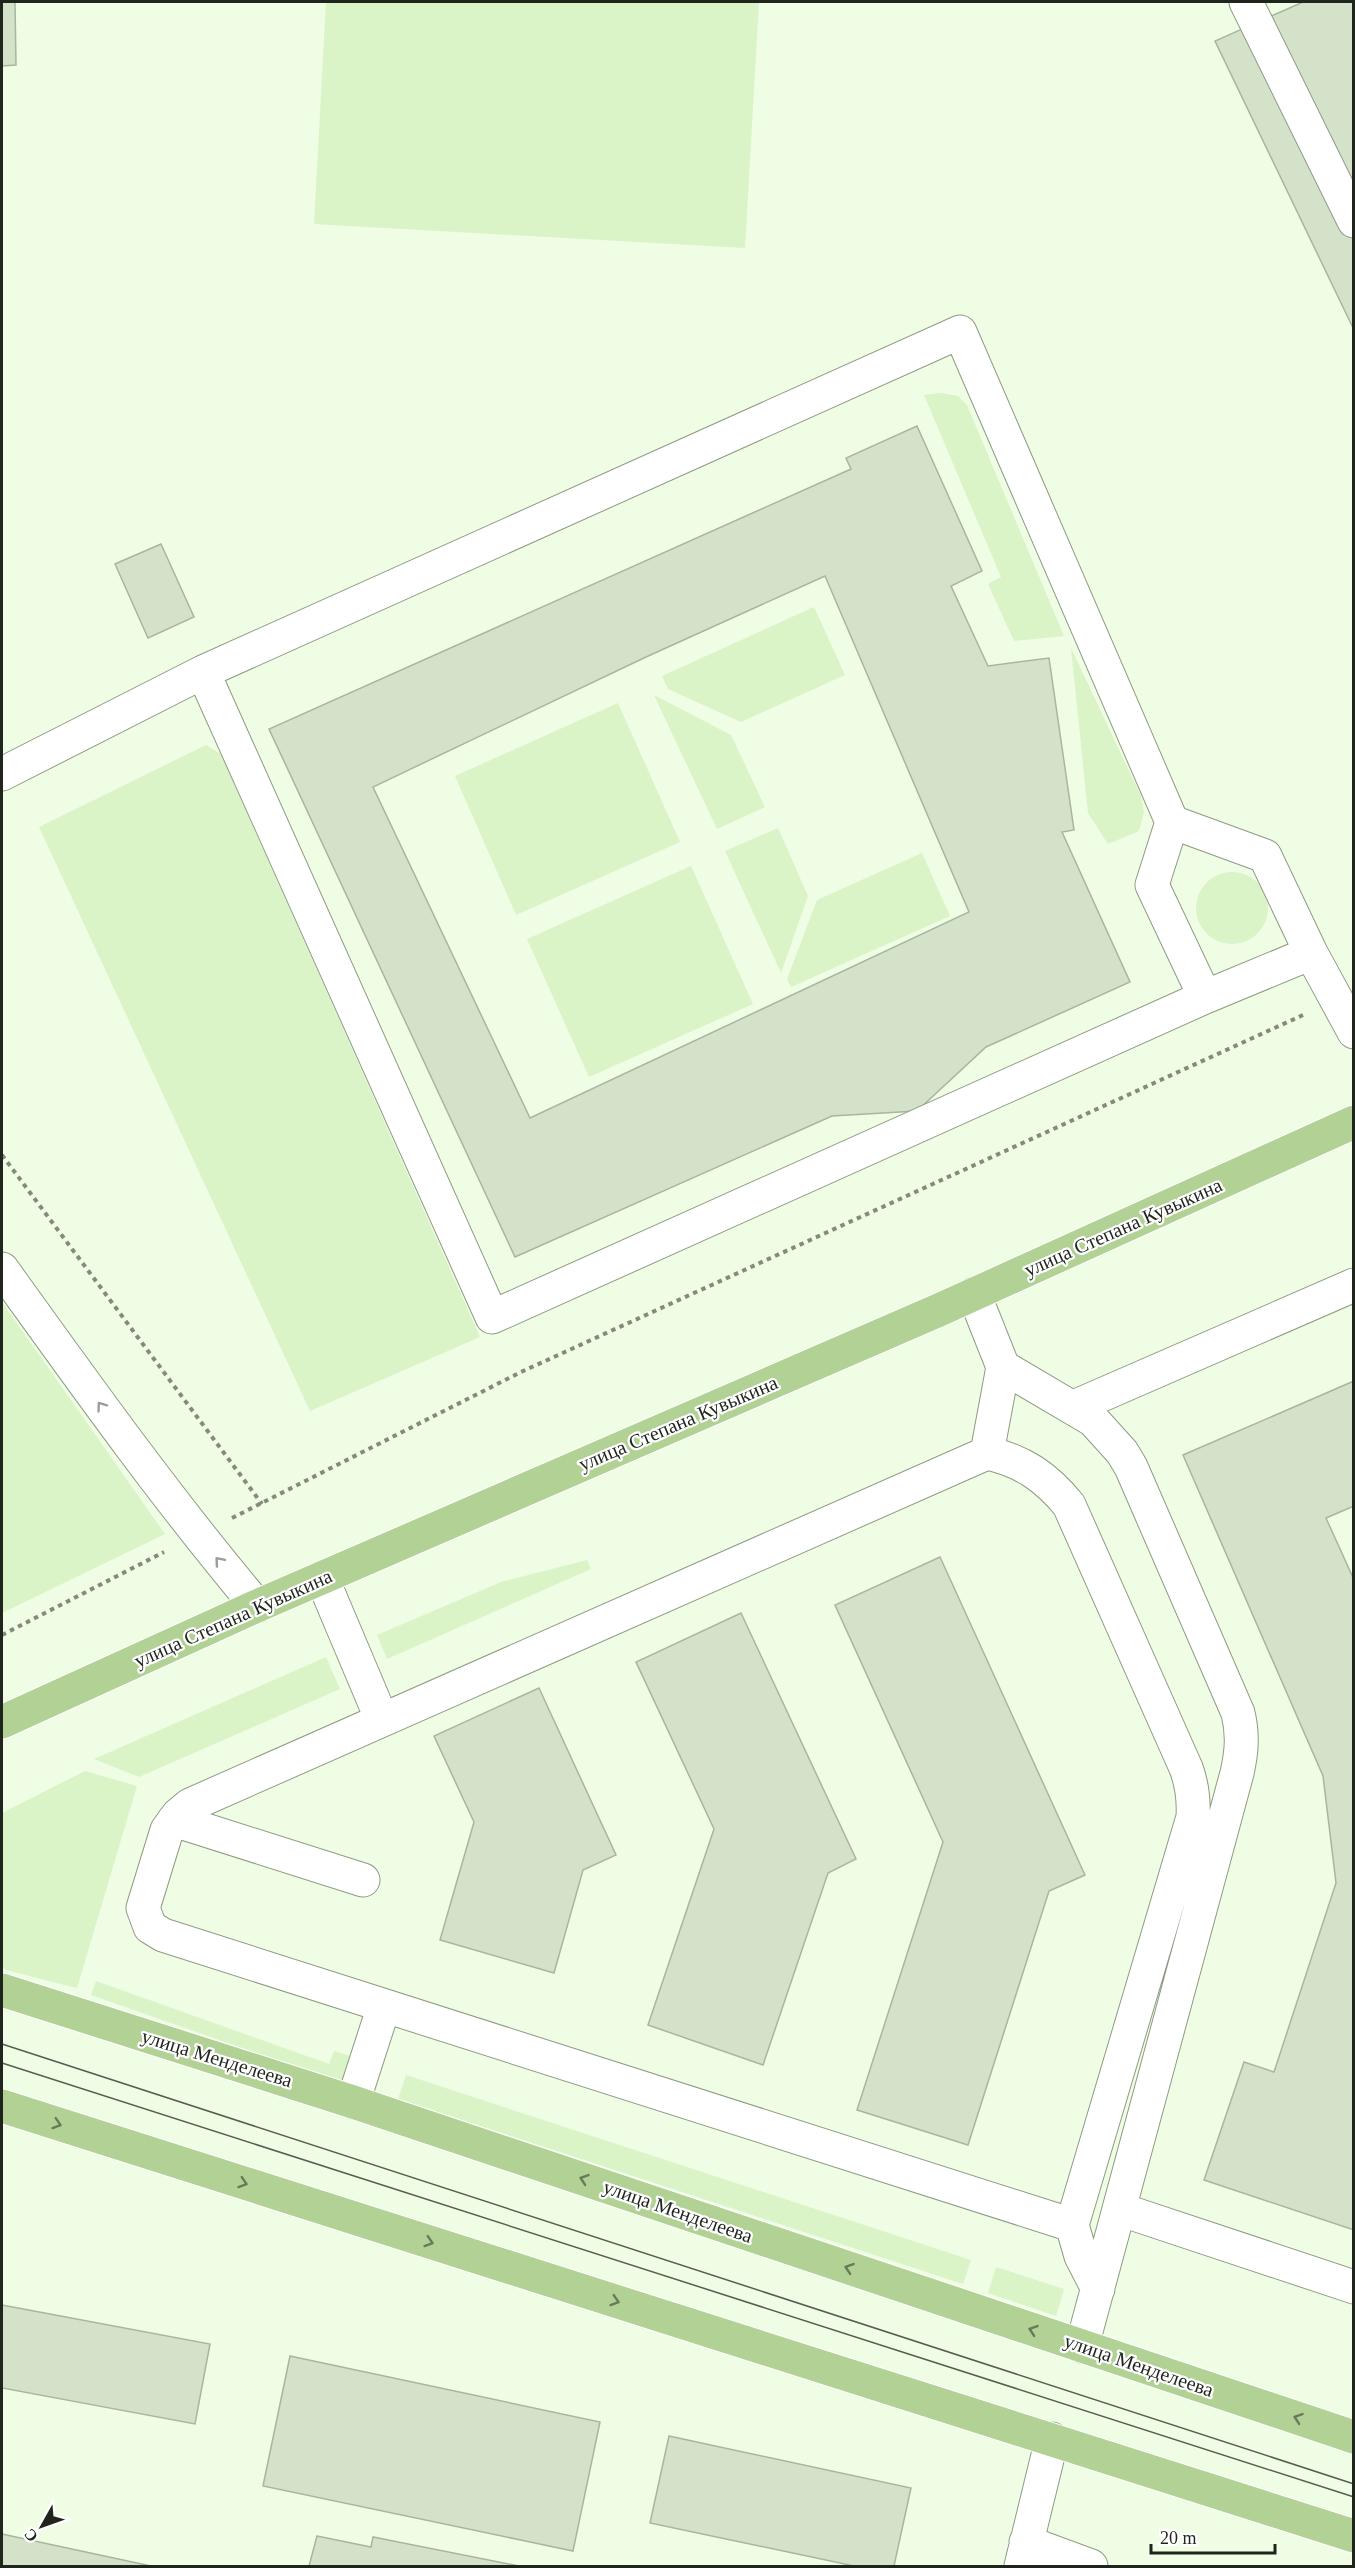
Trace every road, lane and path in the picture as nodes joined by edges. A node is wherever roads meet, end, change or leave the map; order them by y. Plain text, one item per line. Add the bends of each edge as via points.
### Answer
1 (1246, 2) edge
2 (1353, 221) edge
3 (203, 672) junction
4 (2, 774) edge
5 (1172, 822) junction
6 (1311, 953) junction
7 (1205, 997) junction
8 (1337, 1000) junction
9 (1353, 1032) edge
10 (1353, 1122) edge
11 (2, 1155) edge
12 (2, 1269) edge
13 (1353, 1285) edge
14 (974, 1294) junction
15 (1003, 1367) junction
16 (1074, 1407) junction
17 (987, 1453) junction
18 (262, 1504) junction
19 (197, 1534) junction
20 (322, 1578) junction
21 (257, 1606) junction
22 (2, 1635) edge
23 (382, 1720) junction
24 (2, 1722) edge
25 (174, 1820) junction
26 (363, 1880) dead end
27 (2, 1990) edge
28 (384, 2006) junction
29 (353, 2102) junction
30 (2, 2106) edge
31 (1119, 2209) junction
32 (1072, 2225) junction
33 (1353, 2288) edge
34 (1098, 2289) junction
35 (1082, 2346) junction
36 (1353, 2437) edge
37 (1052, 2439) junction
38 (1353, 2536) edge
39 (1023, 2554) edge
40 (1091, 2566) edge

1 - 2 street
3 - 4 street
3 - 5 street via 960,332
3 - 7 street via 492,1317
5 - 6 street via 1265,856
5 - 7 street via 1152,885
6 - 7 street
6 - 8 street
8 - 9 street
8 - 18 path via 521,1372
10 - 14 main road, улица Степана Кувыкина
11 - 18 path
19 -> 12 street
13 - 16 street
14 - 15 street
14 - 20 main road, улица Степана Кувыкина
15 - 16 street
15 - 17 street
16 - 31 street via 1107,1434 1131,1467 1238,1713 1242,1742 1237,1773
17 - 23 street
17 - 32 street via 1033,1470 1069,1505 1186,1768 1193,1792 1193,1816
18 - 19 path
21 -> 19 street
19 - 22 path
20 - 21 main road, улица Степана Кувыкина
20 - 23 street
21 - 24 main road, улица Степана Кувыкина
23 - 25 street via 190,1805
25 - 26 street
25 - 28 street via 167,1830 143,1908 155,1932
27 - 29 main road, улица Менделеева
28 - 29 street
28 - 32 street
35 -> 29 main road, улица Менделеева
30 -> 37 main road
31 - 33 street
31 - 34 street
32 - 34 street via 1081,2256
34 - 35 street
36 -> 35 main road, улица Менделеева
37 - 38 main road
37 - 39 street
39 - 40 street

